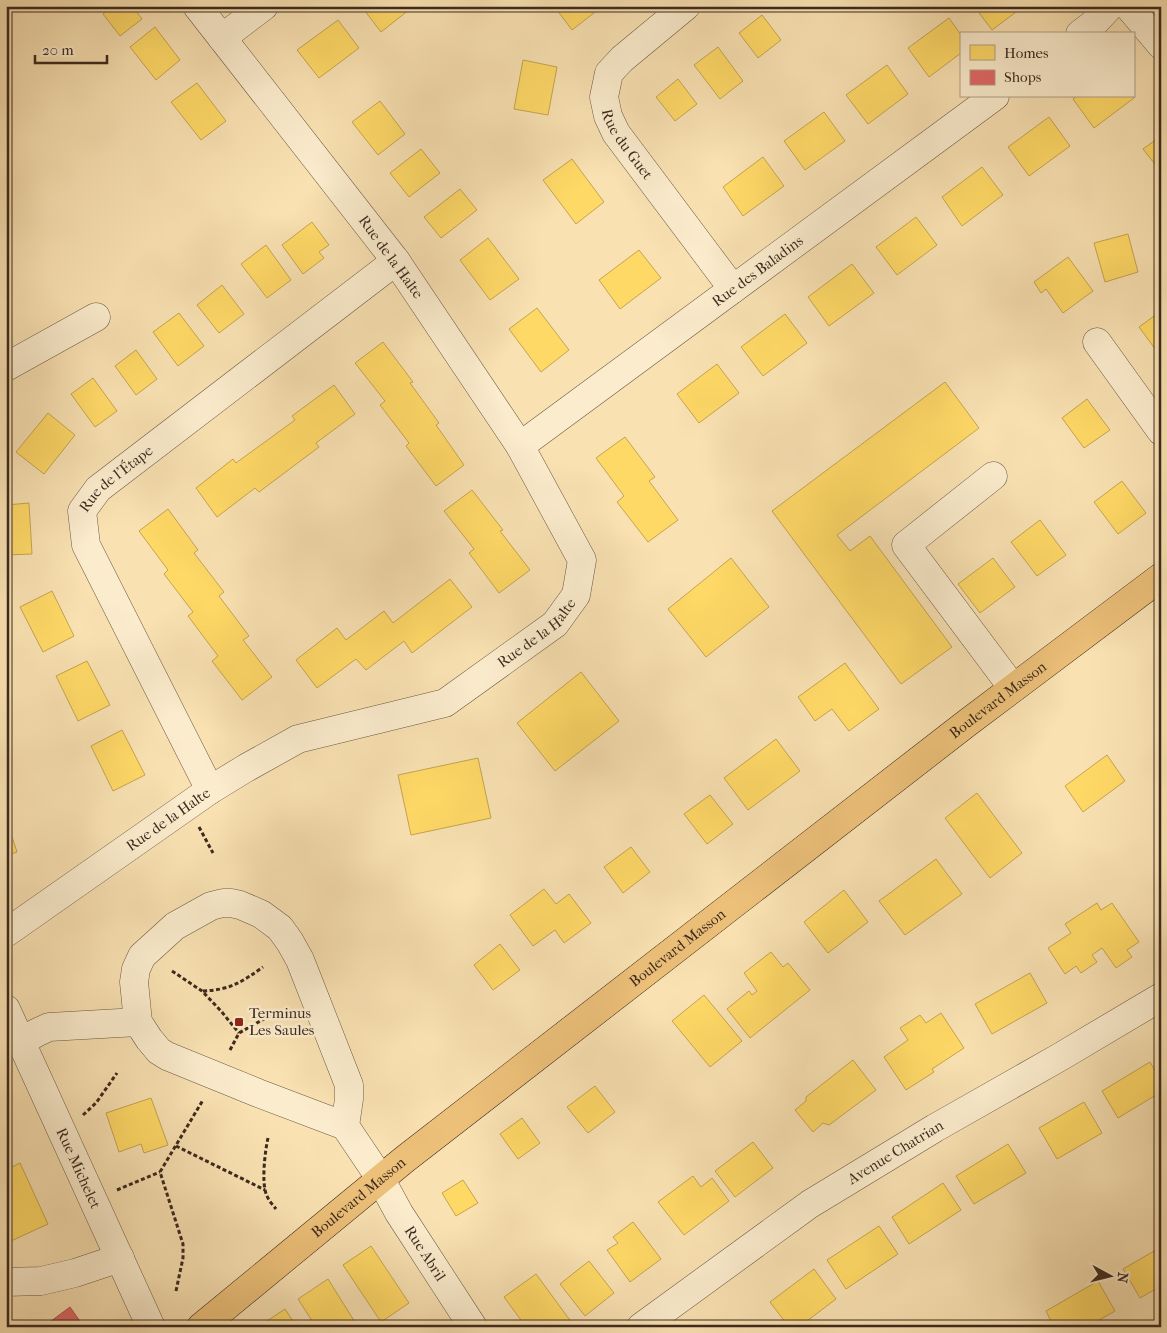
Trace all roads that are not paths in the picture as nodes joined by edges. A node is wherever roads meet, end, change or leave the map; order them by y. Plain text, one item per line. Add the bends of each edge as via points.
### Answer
1 (197, 6) edge
2 (264, 6) edge
3 (686, 6) edge
4 (1110, 6) edge
5 (1128, 6) edge
6 (1083, 32) edge
7 (222, 38) junction
8 (1161, 45) edge
9 (992, 98) edge
10 (396, 261) junction
11 (734, 289) junction
12 (96, 316) dead end
13 (1097, 342) dead end
14 (6, 367) edge
15 (1161, 431) edge
16 (520, 446) junction
17 (993, 476) dead end
18 (1161, 576) edge
19 (1013, 688) junction
20 (210, 790) junction
21 (6, 933) edge
22 (1161, 997) edge
23 (6, 1009) edge
24 (138, 1022) junction
25 (22, 1042) junction
26 (345, 1126) junction
27 (380, 1178) junction
28 (120, 1258) junction
29 (6, 1282) edge
30 (151, 1327) edge
31 (201, 1327) edge
32 (473, 1327) edge
33 (641, 1327) edge

1 - 7 street, Rue de la Halte
2 - 7 street
3 - 11 street, Rue du Guet via 622,59 609,74 604,97 616,133
4 - 6 street
5 - 8 street
7 - 10 street, Rue de la Halte
9 - 11 street, Rue des Baladins
10 - 16 street, Rue de la Halte
10 - 20 street, Rue de l'Étape via 98,489 82,511 86,545
11 - 16 street, Rue des Baladins
12 - 14 street
13 - 15 street
16 - 20 street, Rue de la Halte via 582,560 576,595 555,624 445,703 298,739
17 - 19 street via 906,545
18 - 19 main road, Boulevard Masson
19 - 27 main road, Boulevard Masson
20 - 21 street, Rue de la Halte
22 - 33 street, Avenue Chatrian via 810,1204
23 - 25 street, Rue Michelet
24 - 25 street via 49,1027
24 - 26 street via 159,1051 167,1056
24 - 26 street via 136,969 142,956 159,940 175,926 211,906 240,905 261,914 280,928 290,942 318,1005 349,1085
25 - 28 street, Rue Michelet
26 - 27 street, Rue Abril
27 - 31 main road, Boulevard Masson
27 - 32 street, Rue Abril
28 - 29 street via 42,1281
28 - 30 street, Rue Michelet

